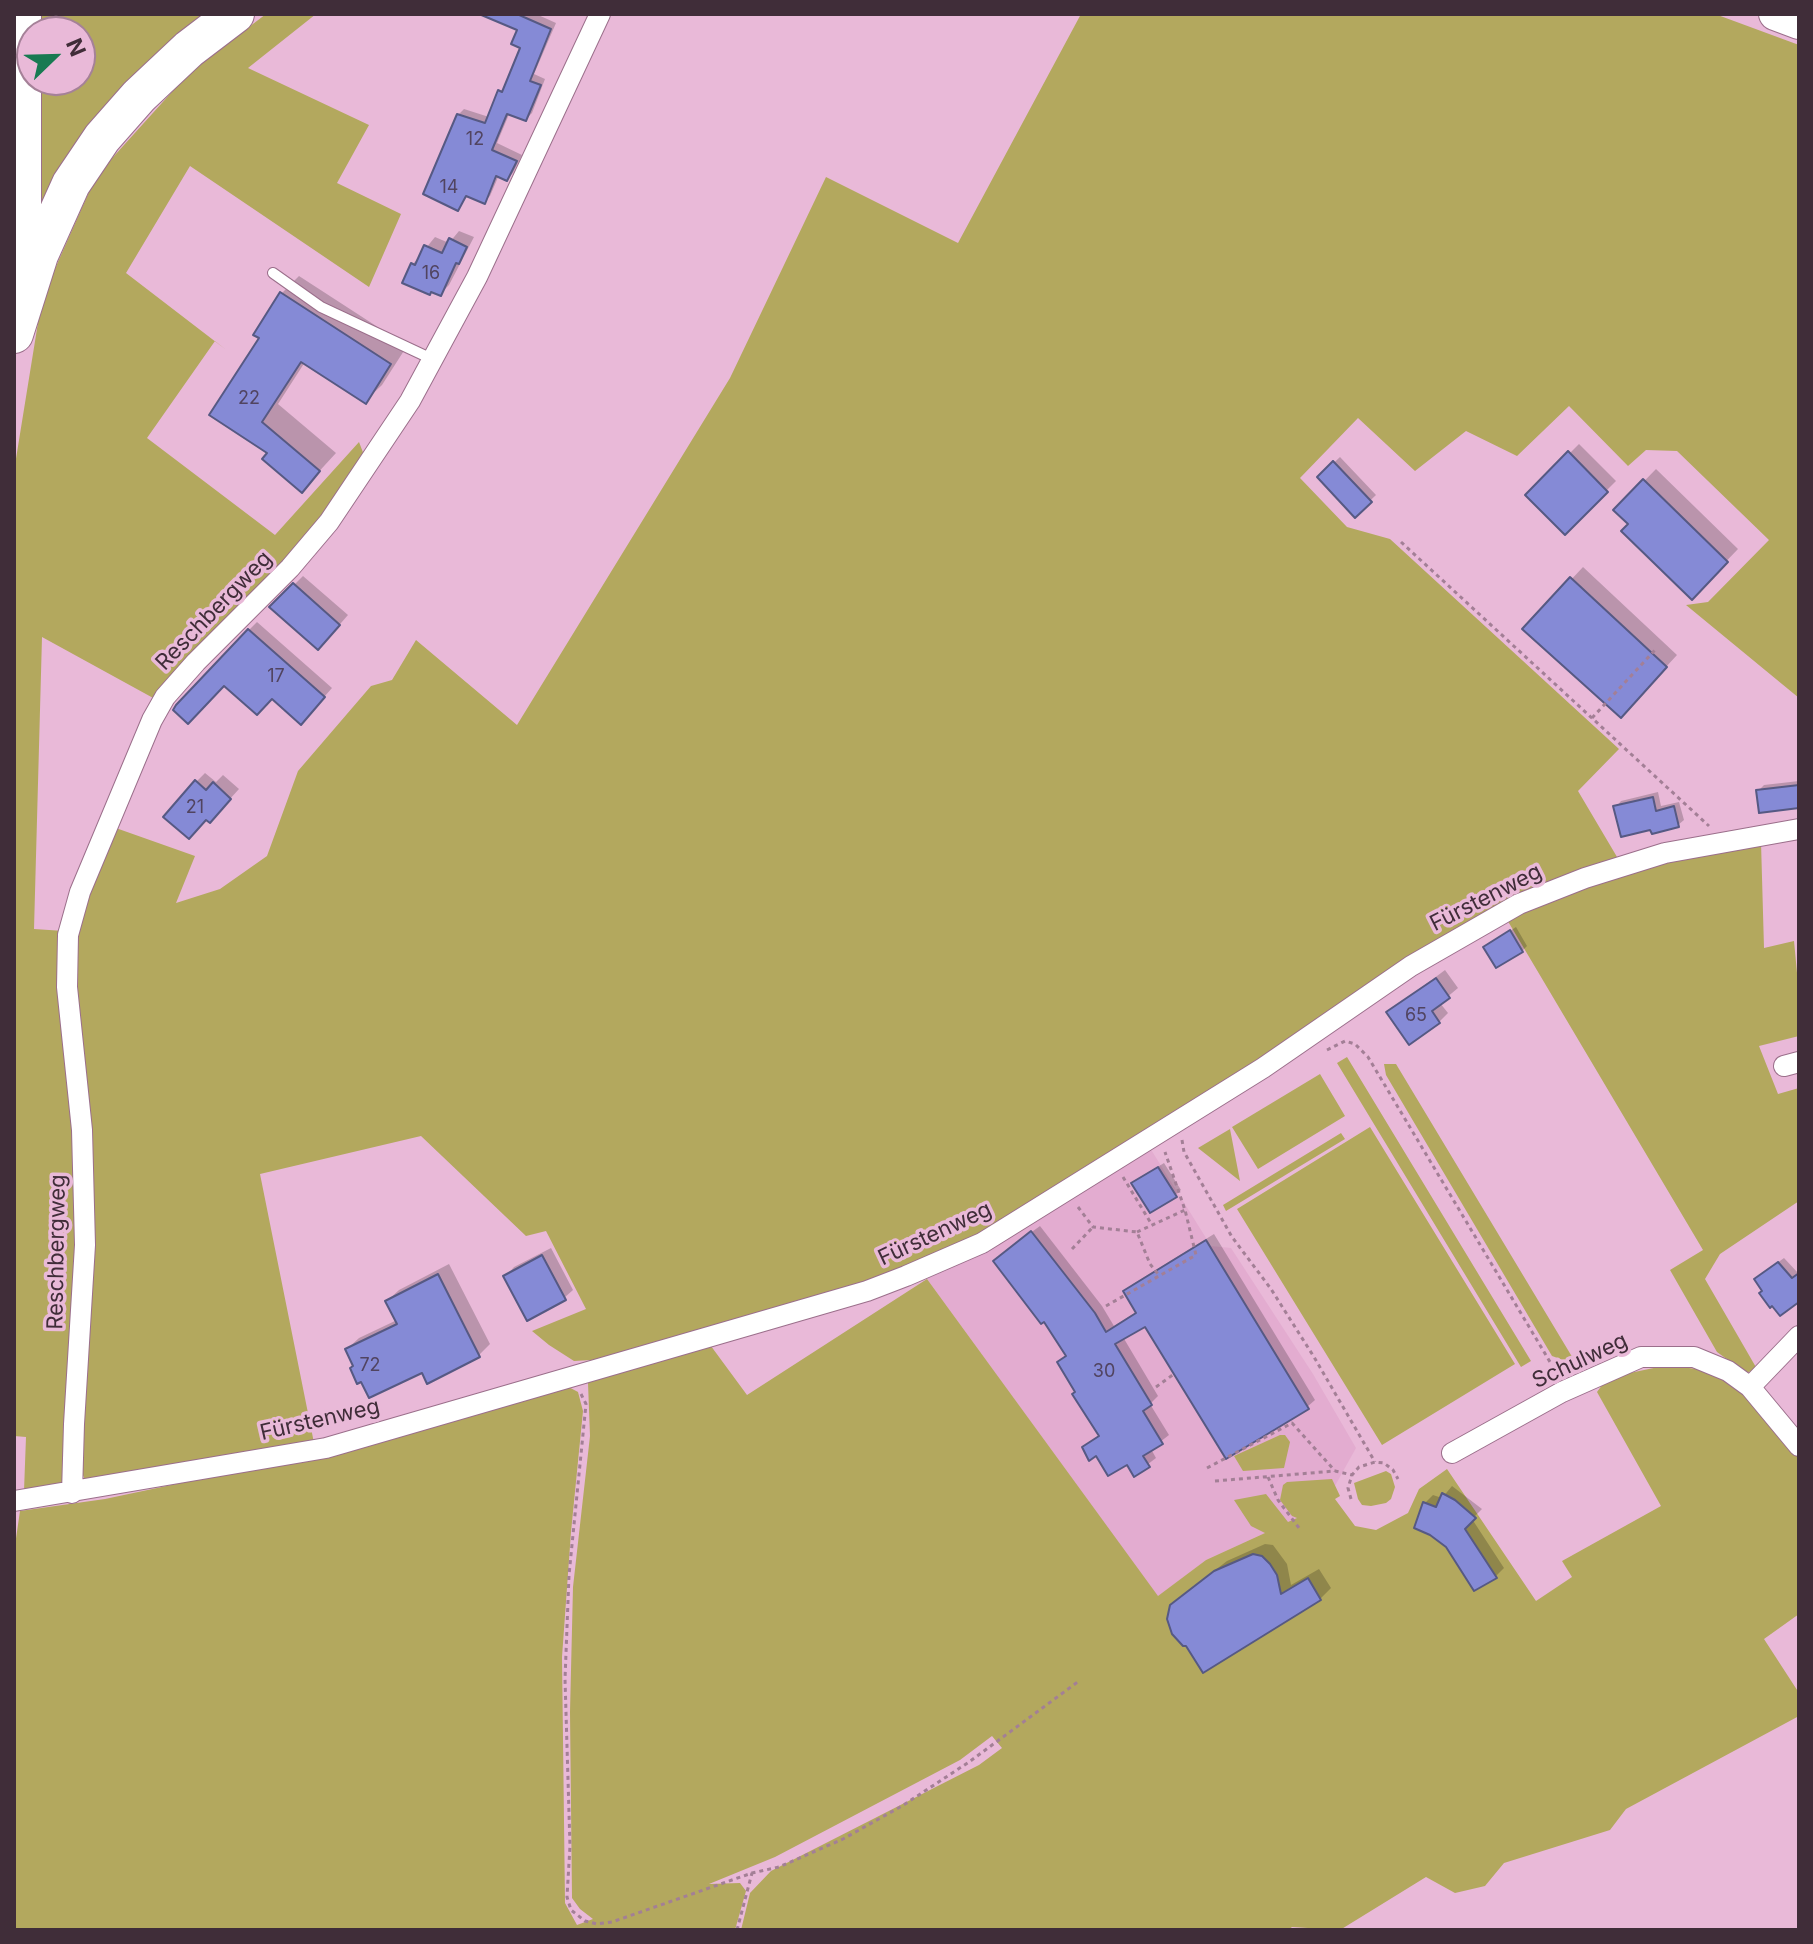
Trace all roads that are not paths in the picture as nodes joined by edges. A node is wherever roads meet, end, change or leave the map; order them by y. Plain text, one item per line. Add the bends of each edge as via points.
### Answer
1 (22, 14) edge
2 (235, 14) edge
3 (600, 14) edge
4 (1775, 14) edge
5 (1799, 23) edge
6 (273, 273) dead end
7 (14, 312) edge
8 (14, 334) edge
9 (432, 359) junction
10 (1799, 829) edge
11 (1799, 1336) edge
12 (1750, 1387) junction
13 (1799, 1446) edge
14 (1452, 1453) dead end
15 (72, 1493) junction
16 (14, 1501) edge

1 - 7 highway via 22,211
2 - 8 highway via 189,49 102,138 71,184 39,255
3 - 9 street, Reschbergweg via 477,277
4 - 5 main road
6 - 9 lane via 321,307
9 - 15 street, Reschbergweg via 329,522 165,697 80,892 68,935 67,987 82,1130 85,1245
10 - 15 street, Fürstenweg via 1665,853 1519,904 1411,966 1263,1068 982,1243 893,1281 326,1448
11 - 12 street
12 - 13 street, Schulweg
12 - 14 street, Schulweg via 1694,1357 1641,1357 1566,1390
15 - 16 street, Fürstenweg

